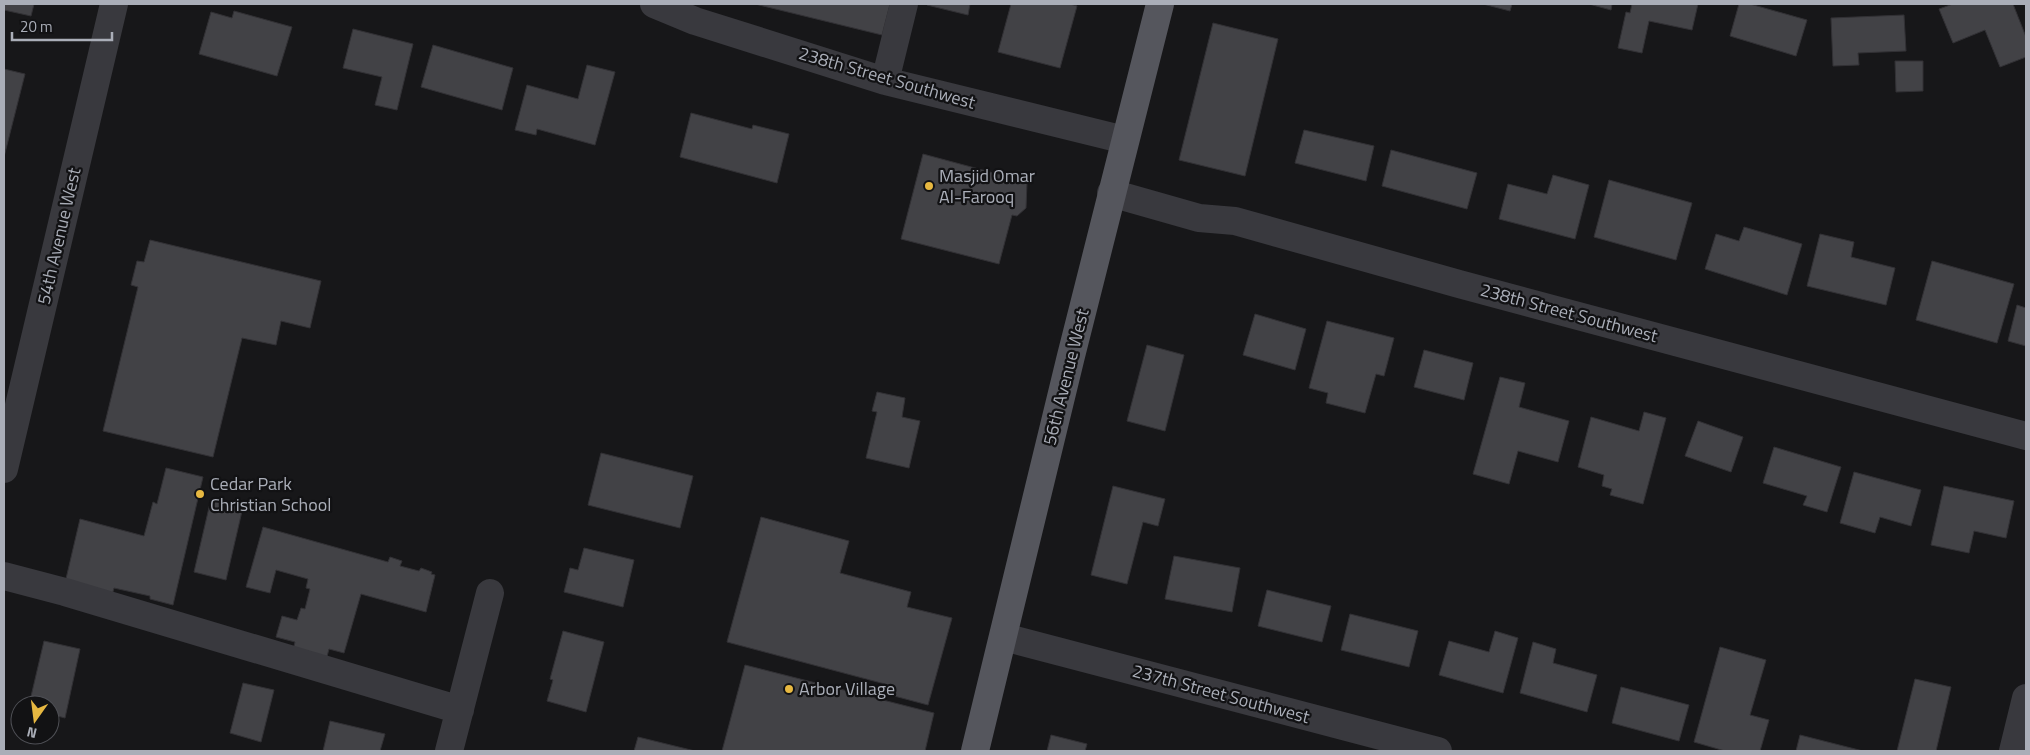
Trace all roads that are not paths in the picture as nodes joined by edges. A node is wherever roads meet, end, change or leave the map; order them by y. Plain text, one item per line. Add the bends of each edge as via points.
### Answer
1 (114, 4) edge
2 (654, 4) edge
3 (904, 4) edge
4 (1160, 4) edge
5 (885, 81) junction
6 (1125, 140) junction
7 (1111, 193) junction
8 (2026, 436) edge
9 (4, 469) edge
10 (4, 576) edge
11 (490, 593) dead end
12 (1004, 637) junction
13 (2026, 698) edge
14 (460, 710) junction
15 (449, 751) edge
16 (975, 751) edge
17 (1438, 751) edge
18 (2013, 751) edge

1 - 9 street, 54th Avenue West
2 - 5 street, 238th Street Southwest via 695,21
3 - 5 street
4 - 6 main road, 56th Avenue West
5 - 6 street, 238th Street Southwest
6 - 7 main road, 56th Avenue West
7 - 8 street, 238th Street Southwest via 1199,218 1235,221
7 - 12 main road, 56th Avenue West
10 - 14 street
11 - 14 street
12 - 16 main road, 56th Avenue West
12 - 17 street, 237th Street Southwest
13 - 18 street
14 - 15 street

